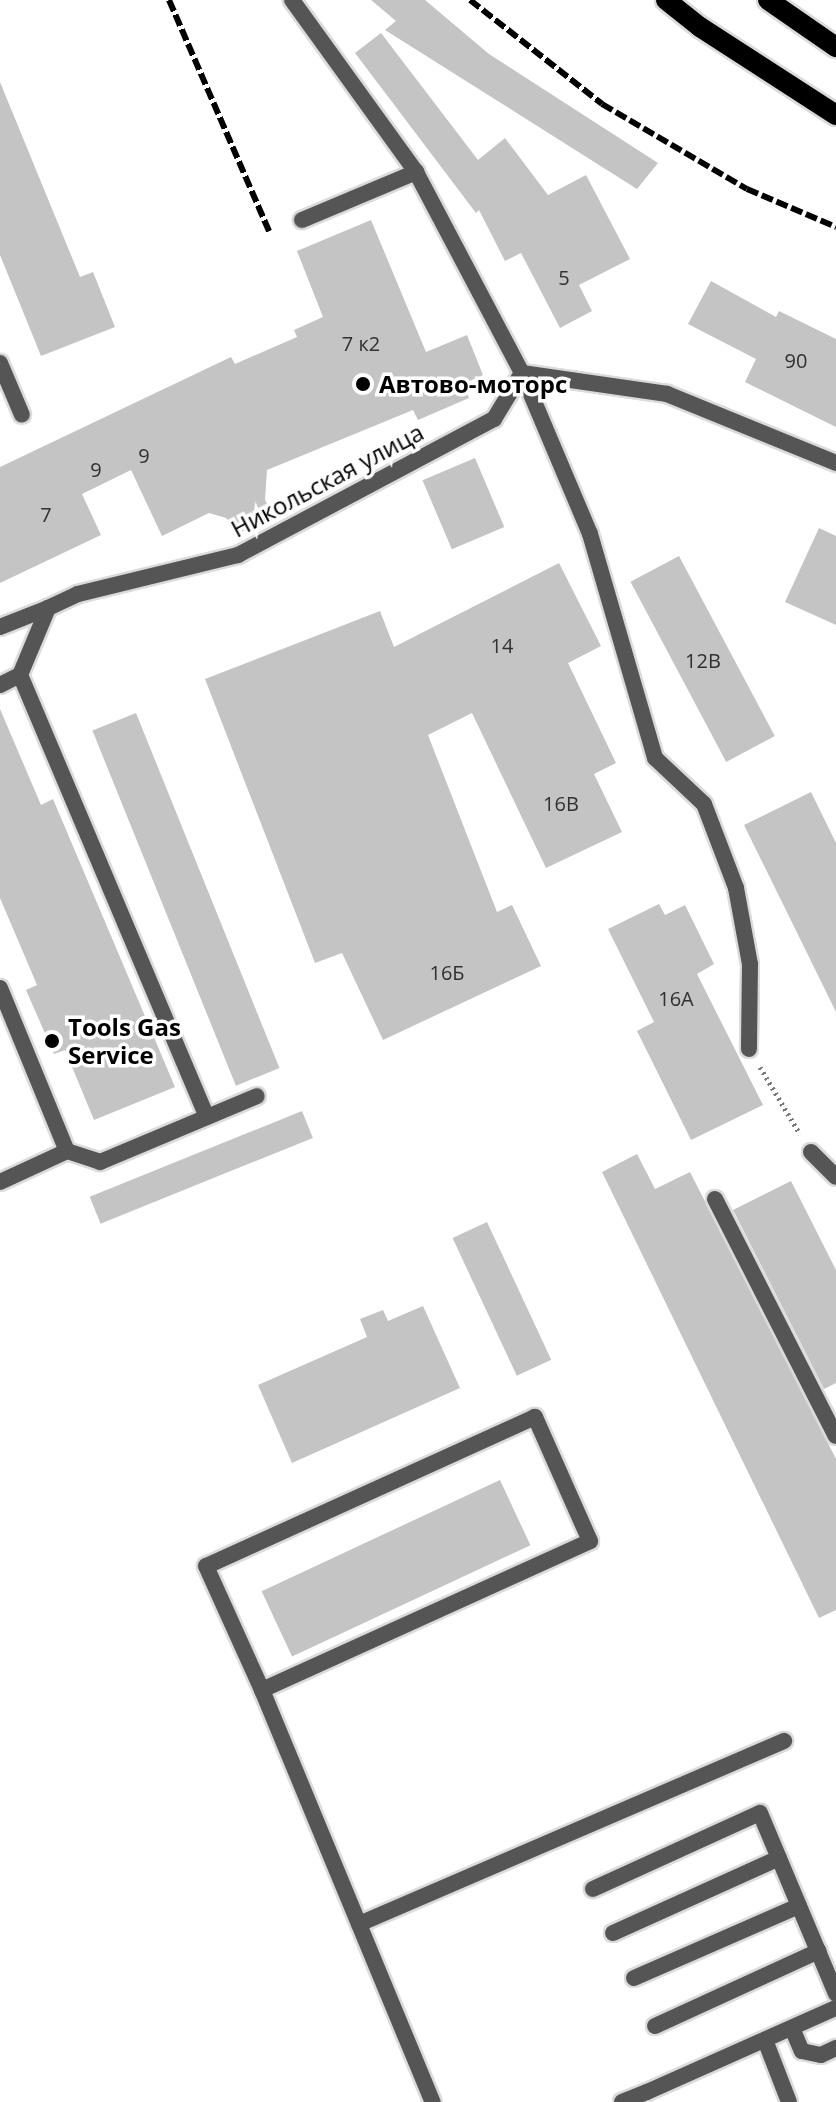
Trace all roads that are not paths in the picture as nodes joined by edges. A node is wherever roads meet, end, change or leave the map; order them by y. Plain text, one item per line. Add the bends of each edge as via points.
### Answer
1 (292, 0) edge
2 (666, 0) edge
3 (768, 0) edge
4 (836, 47) edge
5 (836, 115) edge
6 (416, 172) junction
7 (302, 220) dead end
8 (0, 363) edge
9 (522, 373) junction
10 (22, 415) dead end
11 (836, 463) edge
12 (48, 608) junction
13 (0, 627) edge
14 (20, 675) junction
15 (0, 685) edge
16 (0, 988) edge
17 (6, 1022) edge
18 (749, 1049) road end
19 (257, 1096) dead end
20 (206, 1115) junction
21 (67, 1151) junction
22 (811, 1152) road end
23 (836, 1177) edge
24 (0, 1182) edge
25 (715, 1199) dead end
26 (836, 1436) edge
27 (262, 1690) junction
28 (784, 1741) dead end
29 (779, 1858) junction
30 (593, 1889) dead end
31 (799, 1906) junction
32 (359, 1924) junction
33 (613, 1933) dead end
34 (819, 1951) junction
35 (634, 1978) dead end
36 (836, 1994) edge
37 (836, 2008) edge
38 (655, 2026) dead end
39 (792, 2028) junction
40 (765, 2040) junction
41 (836, 2048) edge
42 (433, 2102) edge
43 (622, 2102) edge
44 (789, 2102) edge

1 - 6 street
2 - 5 main road
3 - 4 main road
6 - 7 street
6 - 9 street
8 - 10 street
9 - 11 street via 667,394
9 - 12 street, Никольская улица via 494,419 238,555 78,594
9 - 18 street via 590,534 655,758 704,804 736,888 750,964
12 - 13 street, Никольская улица
12 - 14 street
14 - 15 street
14 - 20 street
16 - 17 street
17 - 21 street
19 - 20 street
20 - 21 street via 100,1162
21 - 24 street
22 - 23 street
25 - 26 street
27 - 27 street via 590,1541 535,1417 206,1566
27 - 32 street
28 - 32 street
29 - 30 street via 760,1813
29 - 31 street
29 - 33 street
31 - 34 street
31 - 35 street
32 - 42 street
34 - 36 street
34 - 38 street
37 - 39 street
39 - 40 street
39 - 41 street via 802,2051 821,2055
40 - 43 street
40 - 44 street

